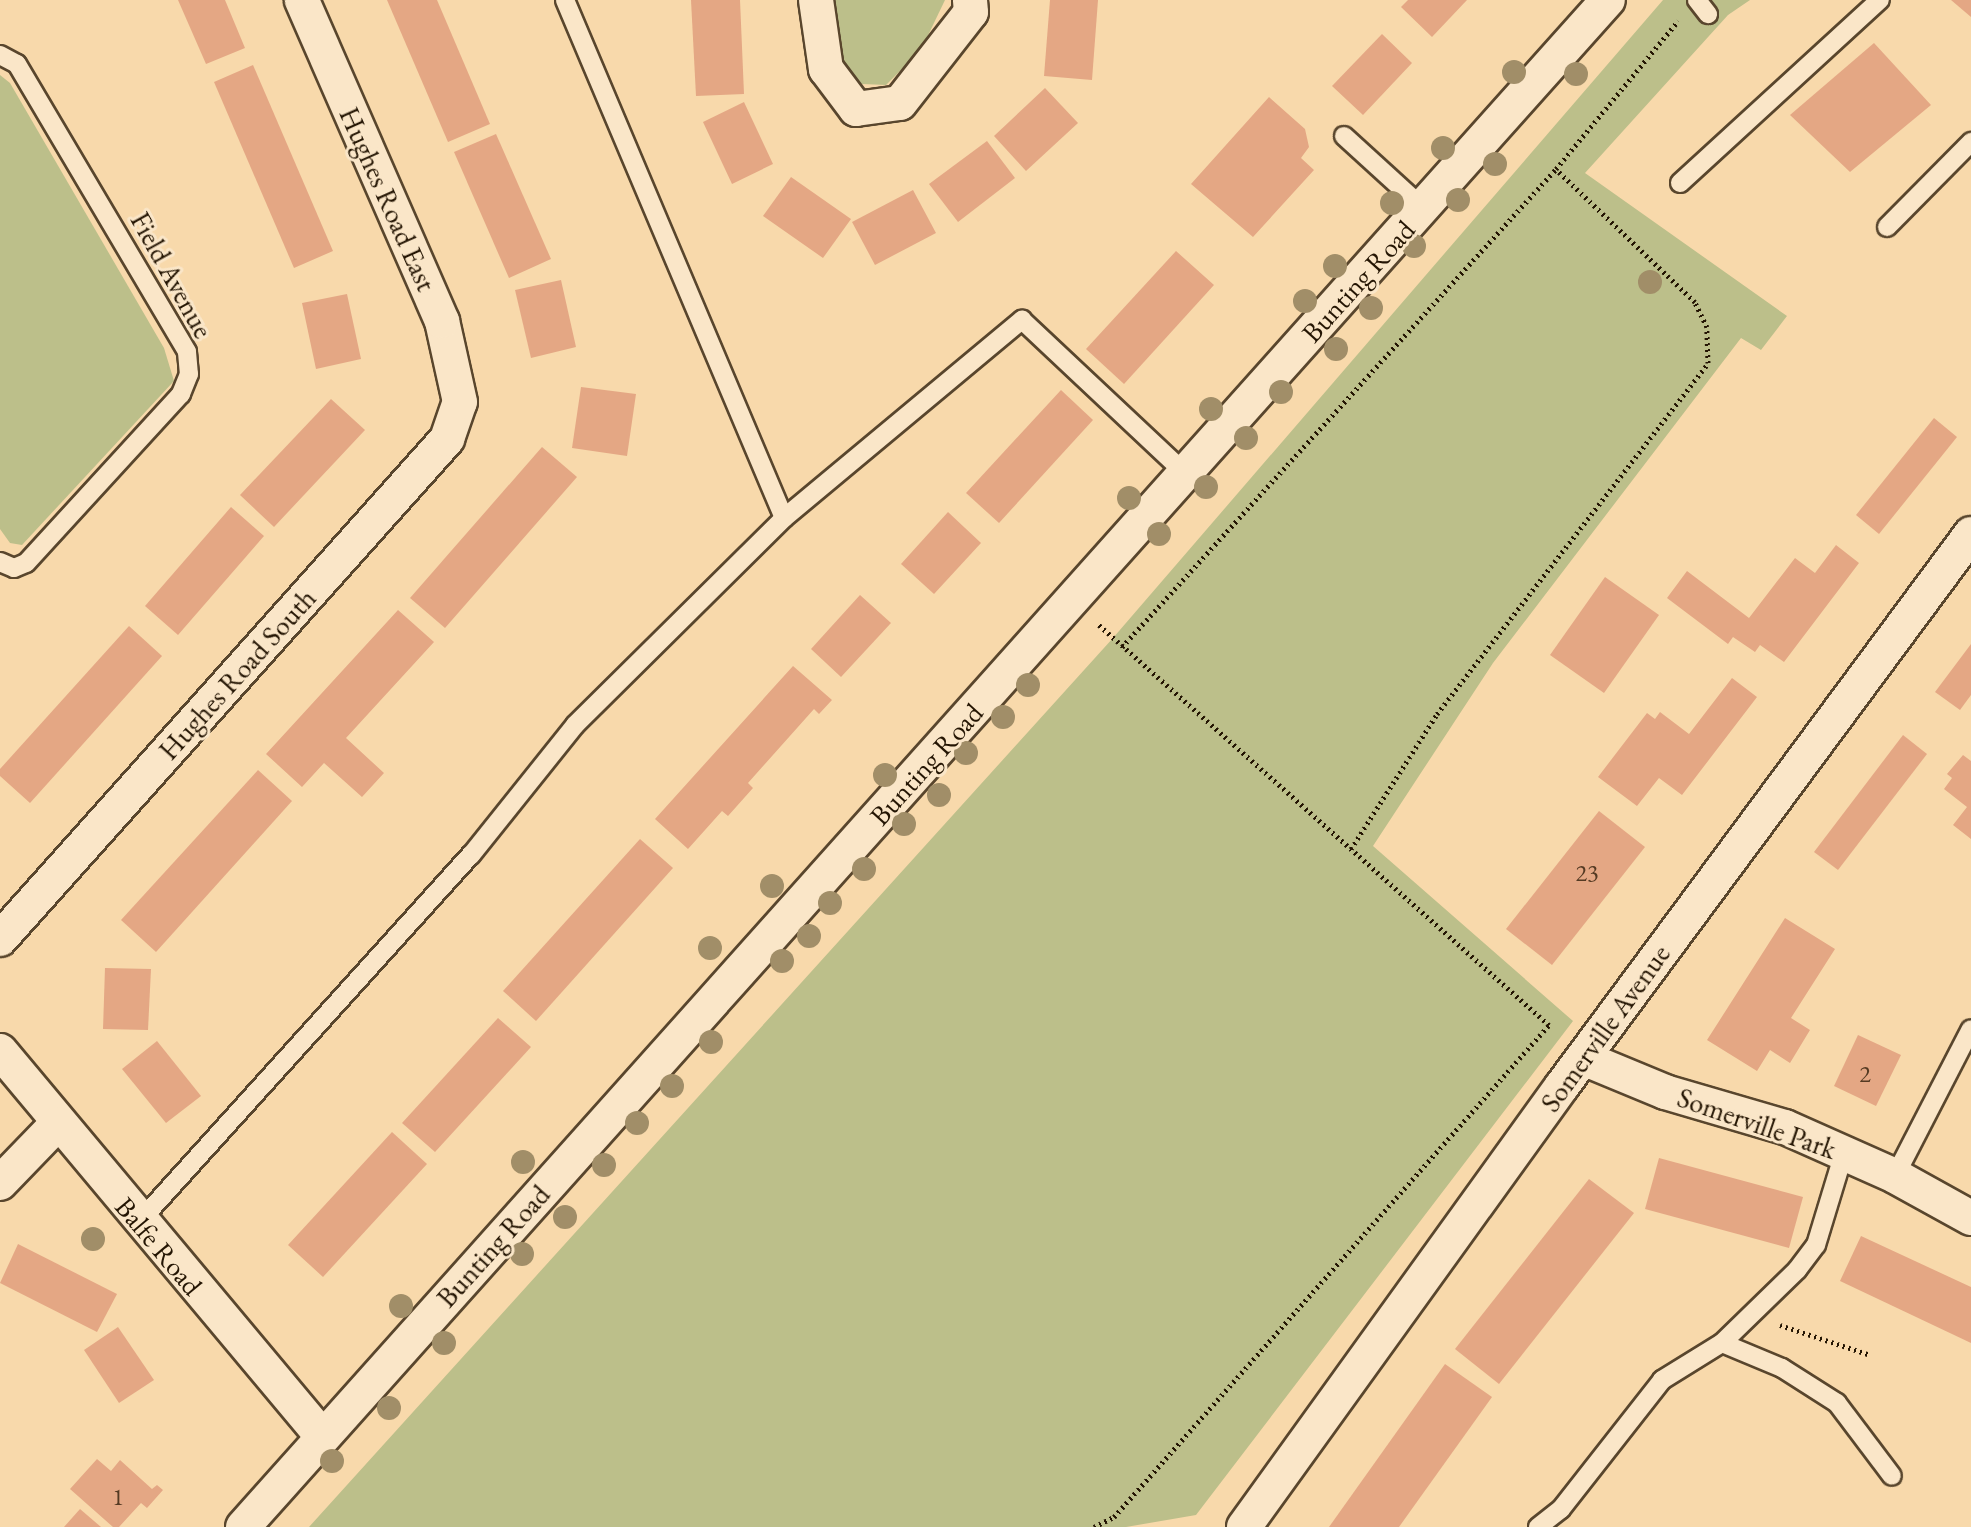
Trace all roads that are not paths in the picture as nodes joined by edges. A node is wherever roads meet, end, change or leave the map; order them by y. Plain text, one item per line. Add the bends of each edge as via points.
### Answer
1 (302, 0) edge
2 (565, 0) edge
3 (816, 0) edge
4 (970, 0) edge
5 (1608, 0) edge
6 (1880, 0) edge
7 (0, 55) edge
8 (1344, 136) dead end
9 (1971, 142) edge
10 (1680, 183) dead end
11 (1423, 208) junction
12 (1887, 227) dead end
13 (460, 402) joint
14 (1185, 473) junction
15 (784, 518) junction
16 (1971, 534) edge
17 (0, 562) edge
18 (0, 939) edge
19 (1971, 1029) edge
20 (0, 1051) edge
21 (1583, 1058) junction
22 (57, 1124) junction
23 (1844, 1153) junction
24 (1895, 1176) junction
25 (0, 1183) edge
26 (1971, 1218) edge
27 (139, 1222) junction
28 (1722, 1343) junction
29 (322, 1436) junction
30 (1892, 1476) dead end
31 (243, 1527) edge
32 (1244, 1527) edge
33 (1538, 1527) edge

1 - 13 street, Hughes Road East via 442,321
2 - 15 lane
3 - 4 street via 826,69 856,109 900,103 971,12
5 - 11 street, Bunting Road
6 - 10 lane
7 - 17 lane, Field Avenue via 17,64 187,352 189,374 181,394 26,563 14,568
8 - 11 lane
9 - 12 lane
11 - 14 street, Bunting Road
13 - 18 street, Hughes Road South via 447,439
14 - 15 lane via 1022,320
14 - 29 street, Bunting Road
15 - 27 lane via 575,725 471,855
16 - 21 street, Somerville Avenue
19 - 24 lane
20 - 22 street, Balfe Road
21 - 23 street, Somerville Park via 1665,1092 1785,1127
21 - 32 street, Somerville Avenue
22 - 25 street
22 - 27 street, Balfe Road
23 - 24 street, Somerville Park
23 - 28 lane via 1816,1245
24 - 26 street, Somerville Park
27 - 29 street, Balfe Road
28 - 30 lane via 1782,1368 1837,1403
28 - 33 lane via 1662,1380 1561,1509
29 - 31 street, Bunting Road

